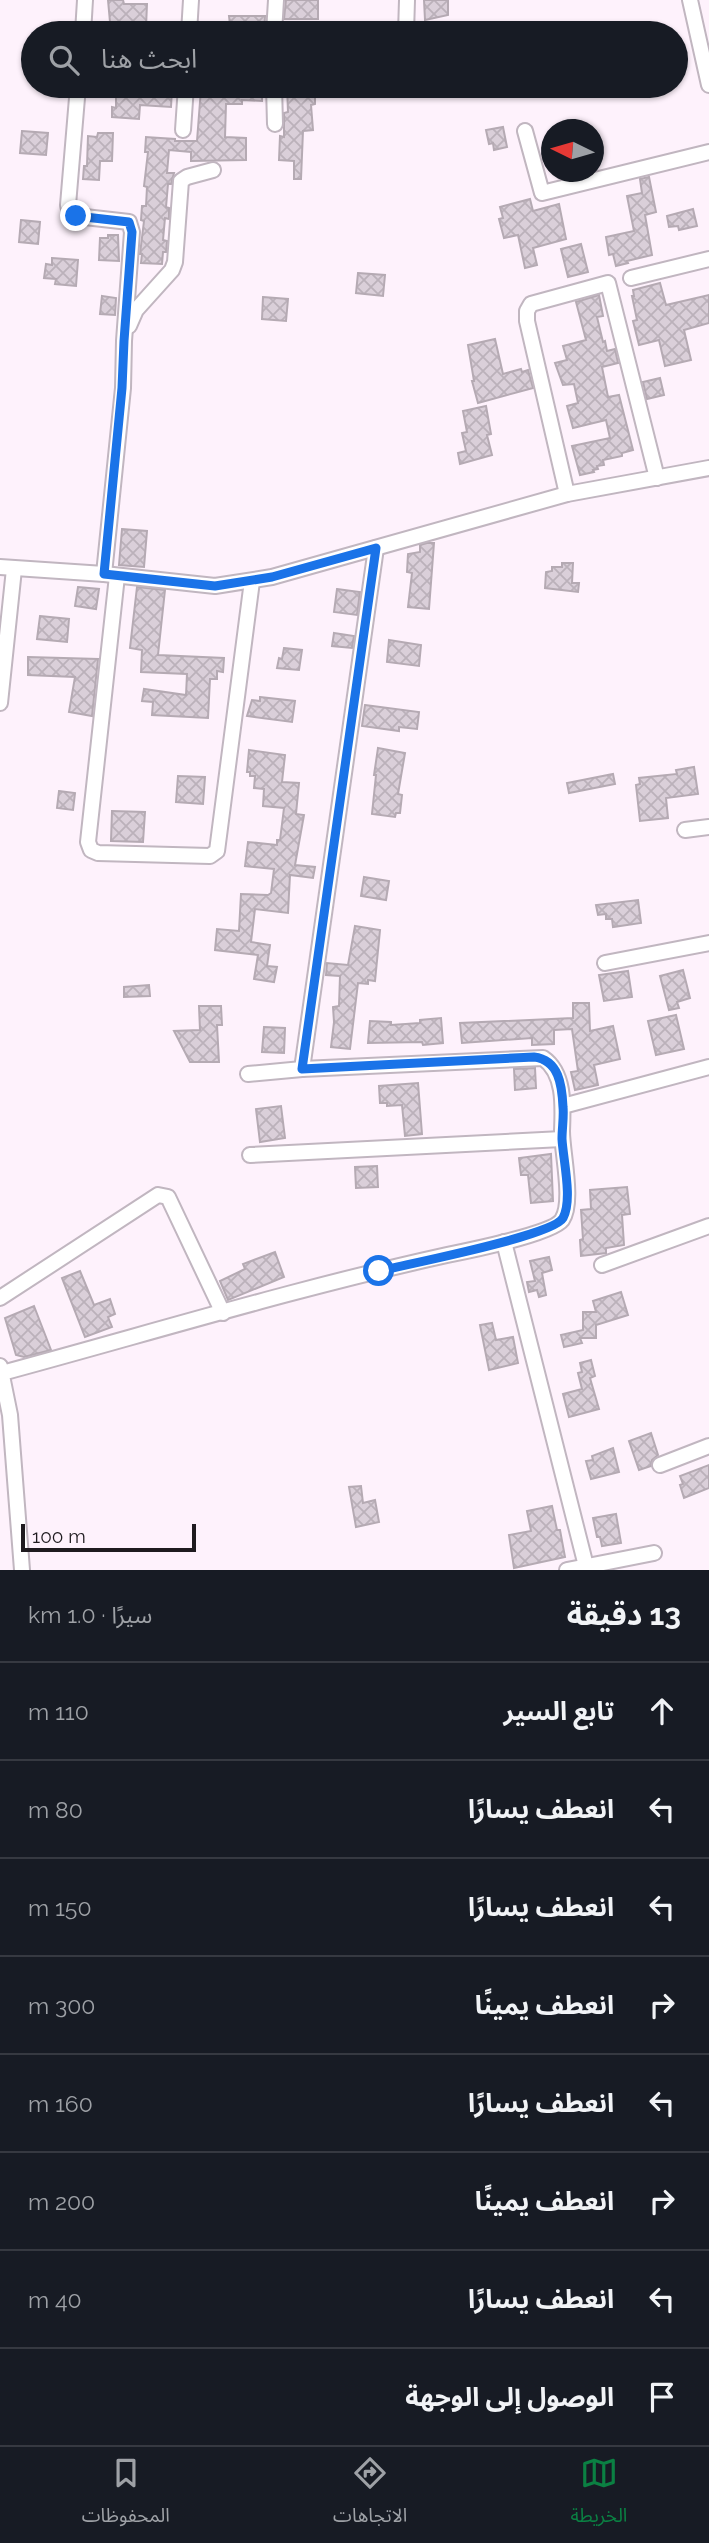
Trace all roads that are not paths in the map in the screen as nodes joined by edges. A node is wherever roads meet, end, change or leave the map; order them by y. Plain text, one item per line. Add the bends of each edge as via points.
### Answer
1 (85, 0) edge
2 (191, 0) edge
3 (276, 0) edge
4 (407, 0) edge
5 (690, 0) edge
6 (84, 21) edge
7 (190, 21) edge
8 (275, 21) edge
9 (406, 21) edge
10 (709, 85) edge
11 (77, 98) edge
12 (185, 98) edge
13 (274, 98) edge
14 (275, 124) dead end
15 (183, 130) dead end
16 (525, 131) dead end
17 (709, 152) edge
18 (213, 170) dead end
19 (709, 259) edge
20 (631, 278) dead end
21 (124, 341) junction
22 (709, 468) edge
23 (657, 478) junction
24 (568, 494) junction
25 (376, 548) junction
26 (7, 568) edge
27 (111, 575) junction
28 (252, 581) junction
29 (0, 703) edge
30 (709, 827) edge
31 (685, 830) dead end
32 (709, 943) edge
33 (606, 963) dead end
34 (709, 1067) edge
35 (302, 1069) junction
36 (248, 1074) dead end
37 (563, 1106) junction
38 (562, 1139) junction
39 (250, 1155) dead end
40 (709, 1226) edge
41 (503, 1242) junction
42 (602, 1265) dead end
43 (0, 1298) edge
44 (223, 1313) junction
45 (1, 1370) edge
46 (709, 1446) edge
47 (660, 1465) dead end
48 (654, 1553) dead end
49 (624, 1564) edge
50 (586, 1566) junction
51 (22, 1570) edge
52 (567, 1570) edge

1 - 6 street
2 - 7 street
3 - 8 street
4 - 9 street
5 - 10 street
11 - 21 street via 68,205 76,216 129,222
12 - 15 street
13 - 14 street
16 - 17 street via 542,193
18 - 21 street via 181,181 175,262 136,310
19 - 20 street
21 - 27 street
22 - 23 street
23 - 24 street
23 - 24 street via 608,283 531,304 527,311
24 - 25 street
25 - 28 street
25 - 35 street
26 - 27 street
26 - 29 street
27 - 28 street via 215,586
27 - 28 street via 88,842 98,853 210,856 217,851
30 - 31 street
32 - 33 street
34 - 37 street
35 - 36 street
35 - 37 street via 543,1058 558,1074
37 - 38 street
38 - 39 street
38 - 41 street via 567,1196 563,1219
40 - 42 street
41 - 44 street
41 - 50 street
43 - 44 street via 163,1195 168,1197
44 - 45 street
45 - 51 street via 10,1415
46 - 47 street
48 - 49 street
49 - 50 street
50 - 52 street

